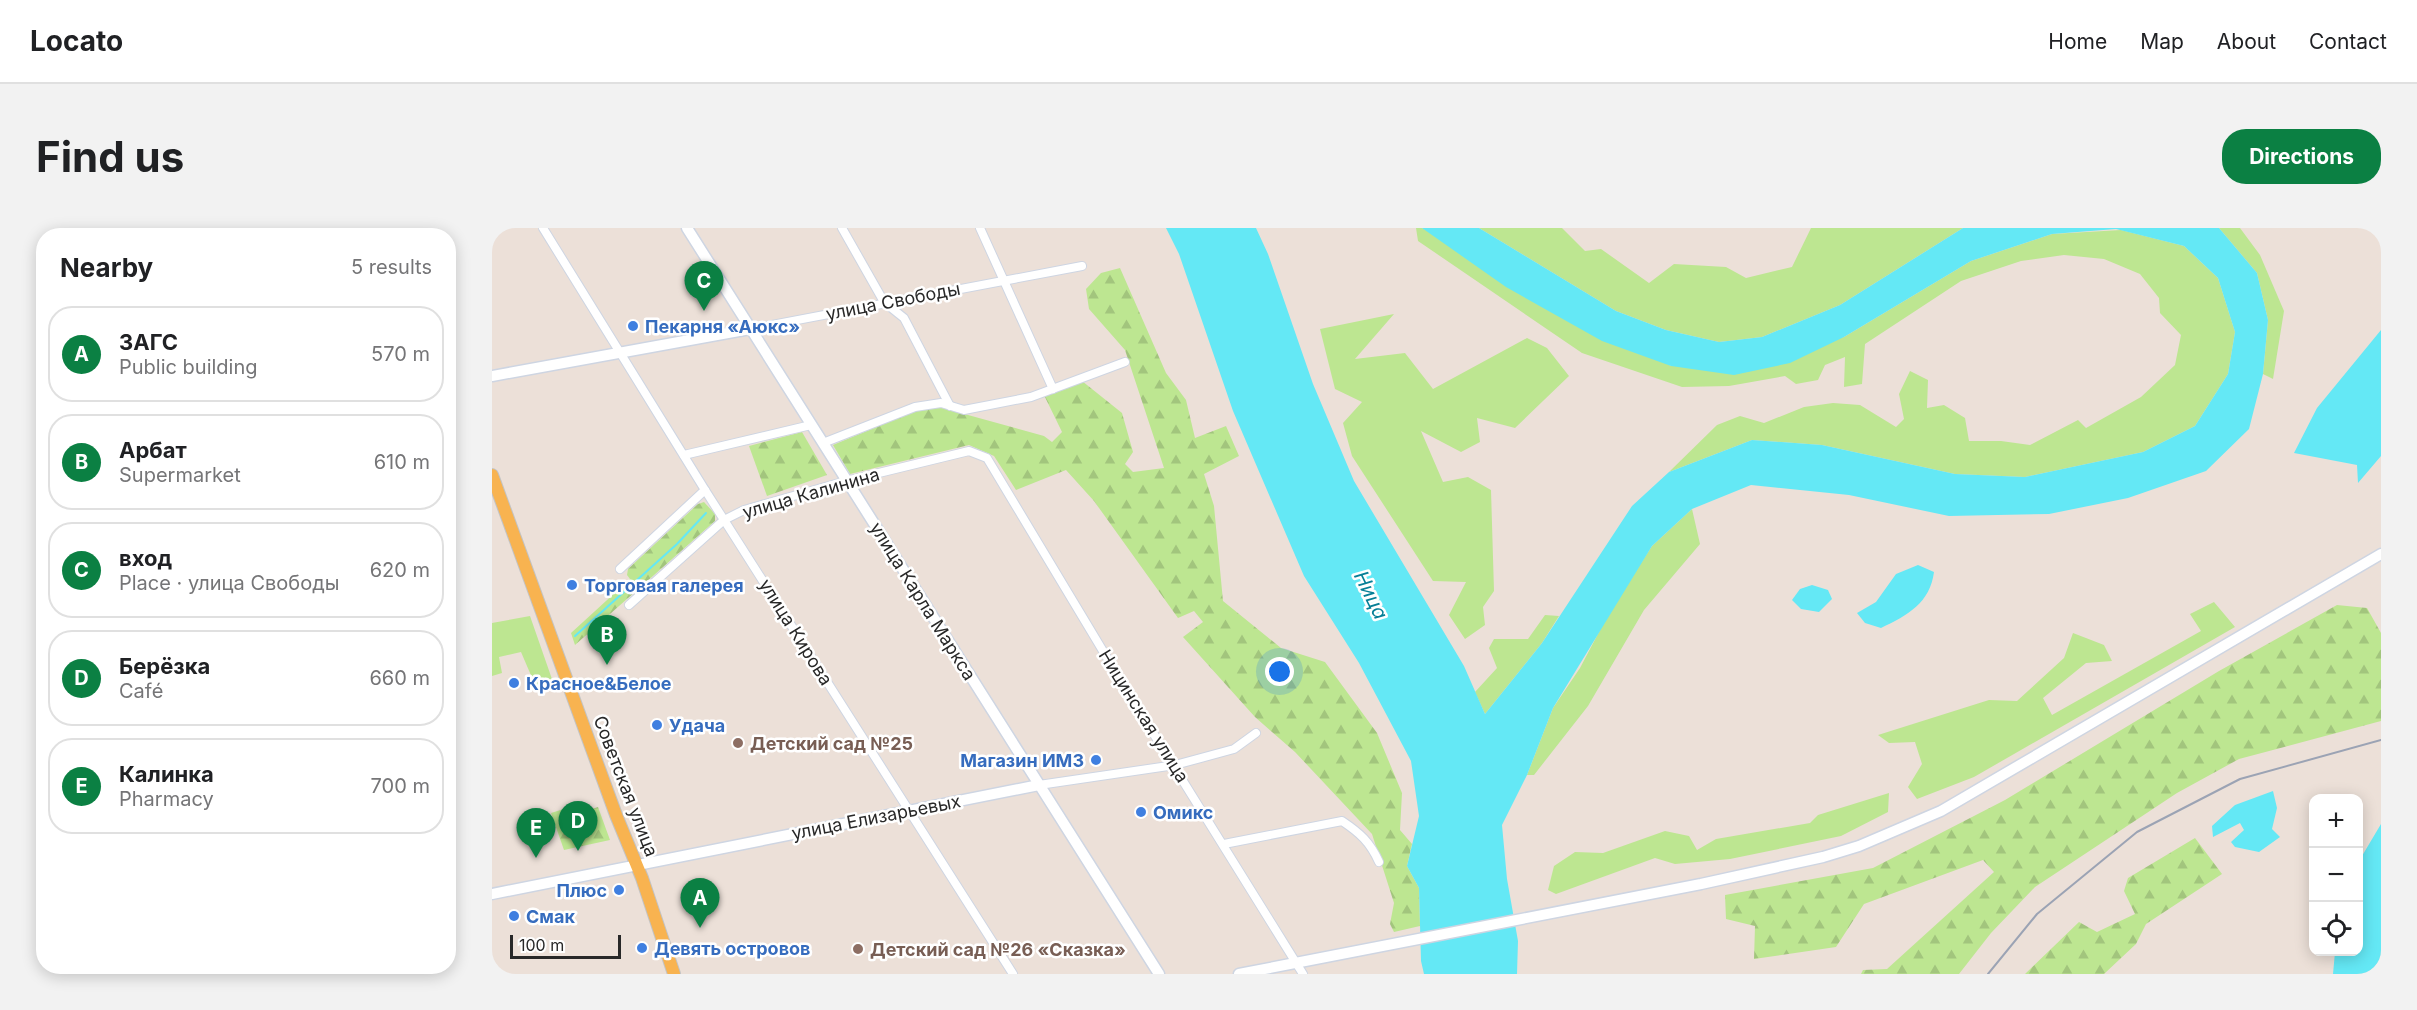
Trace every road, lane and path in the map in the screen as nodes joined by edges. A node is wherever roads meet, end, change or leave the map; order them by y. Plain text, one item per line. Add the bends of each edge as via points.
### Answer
1 (543, 228) edge
2 (687, 228) edge
3 (842, 228) edge
4 (980, 228) edge
5 (1082, 266) dead end
6 (1002, 280) junction
7 (884, 302) junction
8 (750, 329) junction
9 (623, 353) junction
10 (1125, 362) dead end
11 (492, 376) edge
12 (1053, 389) junction
13 (950, 406) junction
14 (811, 425) junction
15 (823, 443) junction
16 (684, 455) junction
17 (987, 458) joint
18 (492, 475) edge
19 (846, 481) junction
20 (705, 490) junction
21 (724, 520) junction
22 (2381, 554) edge
23 (620, 570) dead end
24 (629, 605) dead end
25 (1256, 733) dead end
26 (1175, 765) junction
27 (1039, 785) junction
28 (909, 810) junction
29 (1224, 844) junction
30 (1379, 862) dead end
31 (636, 865) junction
32 (492, 894) edge
33 (1296, 963) junction
34 (674, 974) edge
35 (1013, 974) edge
36 (1159, 974) edge
37 (1239, 974) edge
38 (1303, 974) edge

1 - 9 street, улица Кирова
2 - 8 street, улица Карла Маркса
3 - 7 street
4 - 6 street
5 - 6 street, улица Свободы
6 - 7 street, улица Свободы
6 - 12 street
7 - 8 street, улица Свободы
7 - 13 street via 904,318
8 - 9 street, улица Свободы
8 - 14 street, улица Карла Маркса
9 - 11 street, улица Свободы
9 - 16 street, улица Кирова
10 - 12 street
12 - 13 street via 964,410
13 - 15 street via 941,403 915,407
14 - 15 street, улица Карла Маркса
14 - 16 street
15 - 19 street, улица Карла Маркса
16 - 20 street, улица Кирова
17 - 19 street, улица Калинина via 969,452
17 - 26 street, Ницинская улица
18 - 31 main road, Советская улица
19 - 21 street, улица Калинина via 744,510
19 - 27 street, улица Карла Маркса
20 - 21 street, улица Кирова
20 - 23 street
21 - 24 street, улица Калинина
21 - 28 street, улица Кирова
22 - 33 street via 1941,811 1899,831 1823,857
25 - 26 street, улица Елизарьевых via 1234,749
26 - 27 street, улица Елизарьевых
26 - 29 street, Ницинская улица
27 - 28 street, улица Елизарьевых
27 - 36 street, улица Карла Маркса
28 - 31 street, улица Елизарьевых
28 - 35 street, улица Кирова
29 - 30 street via 1342,821 1371,844
29 - 33 street, Ницинская улица
31 - 32 street, улица Елизарьевых
31 - 34 main road, Советская улица
33 - 37 street
33 - 38 street, Ницинская улица

